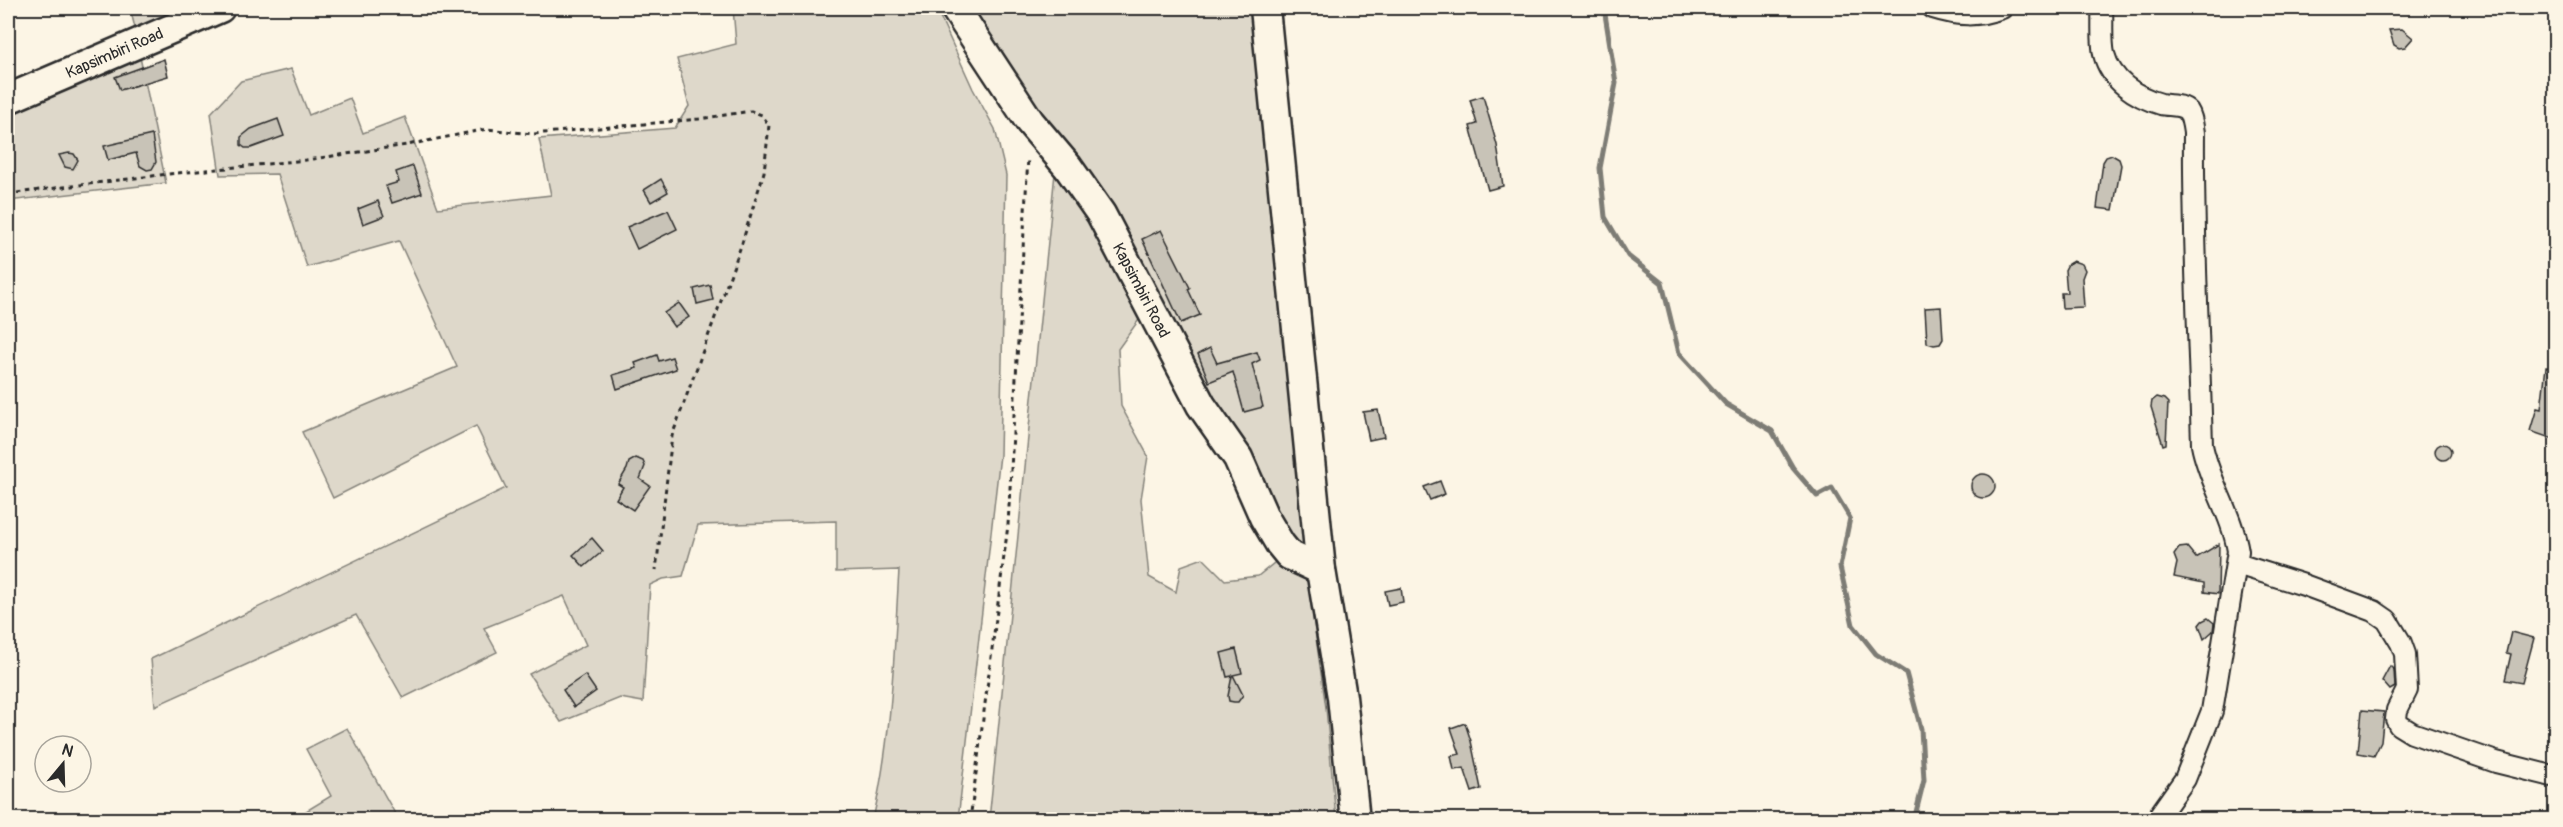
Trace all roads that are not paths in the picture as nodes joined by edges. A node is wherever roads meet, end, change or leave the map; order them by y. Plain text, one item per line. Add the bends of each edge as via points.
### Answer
1 (220, 8) edge
2 (955, 8) edge
3 (1265, 8) edge
4 (1933, 8) edge
5 (2002, 8) edge
6 (2102, 8) edge
7 (8, 99) edge
8 (2237, 564) junction
9 (1321, 570) junction
10 (2556, 777) edge
11 (1355, 819) edge
12 (2156, 819) edge

1 - 7 street, Kapsimbiri Road
2 - 9 street, Kapsimbiri Road via 1030,122 1101,213 1201,405 1238,458 1280,544 1289,555
3 - 9 street
4 - 5 street via 1971,16
6 - 8 street via 2104,53 2110,70 2137,94 2183,108 2191,118 2202,445 2206,467 2235,535
8 - 10 street via 2374,611 2387,620 2404,654 2407,690 2397,710 2399,725 2476,755
8 - 12 street via 2212,711 2185,779
9 - 11 street via 1342,697

